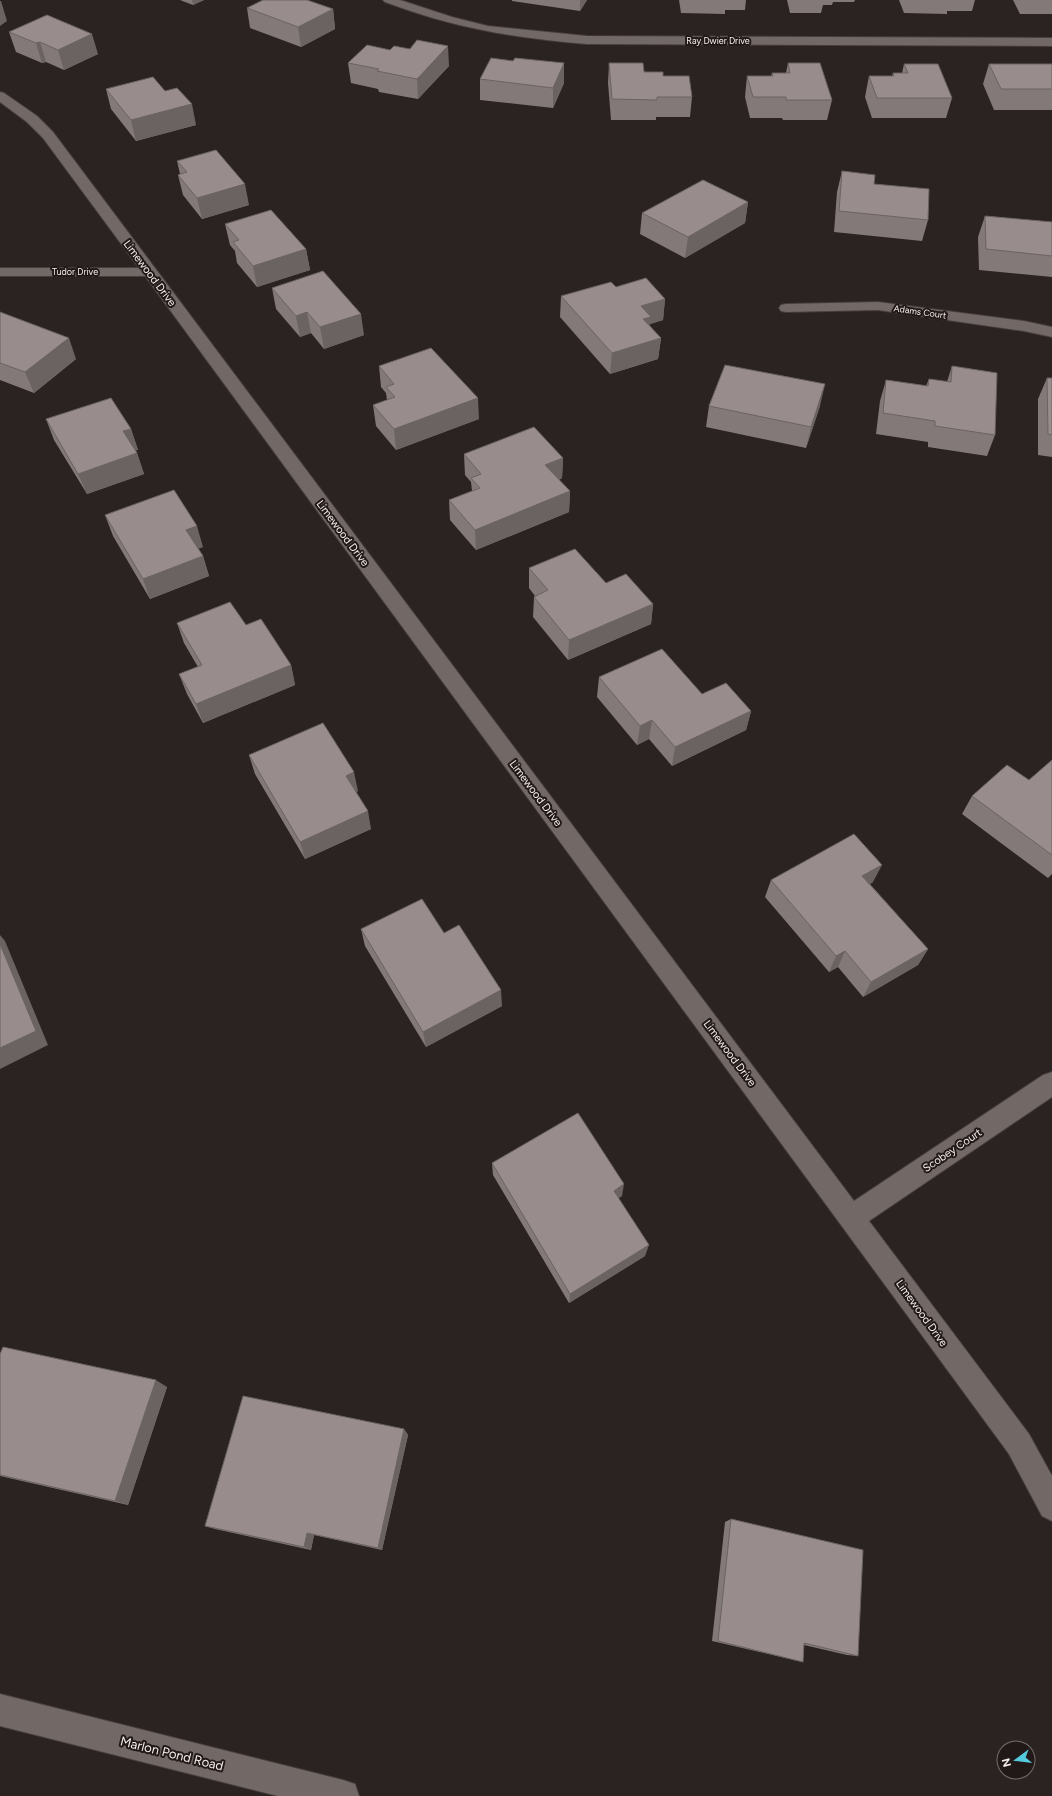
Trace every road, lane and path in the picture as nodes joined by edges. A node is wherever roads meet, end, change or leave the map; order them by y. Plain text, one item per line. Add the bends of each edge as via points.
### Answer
1 (389, 0) edge
2 (1052, 42) edge
3 (0, 96) edge
4 (0, 272) edge
5 (149, 272) junction
6 (786, 308) dead end
7 (1052, 332) edge
8 (1052, 1083) edge
9 (852, 1217) junction
10 (1052, 1506) edge
11 (0, 1710) edge
12 (343, 1796) edge

1 - 2 street, Ray Dwier Drive via 450,20 495,31 537,37 587,40
3 - 5 street, Limewood Drive via 32,119 48,135
4 - 5 street, Tudor Drive
5 - 9 street, Limewood Drive
6 - 7 street, Adams Court via 878,306
8 - 9 street, Scobey Court
9 - 10 street, Limewood Drive via 1019,1444
11 - 12 street, Marlon Pond Road

